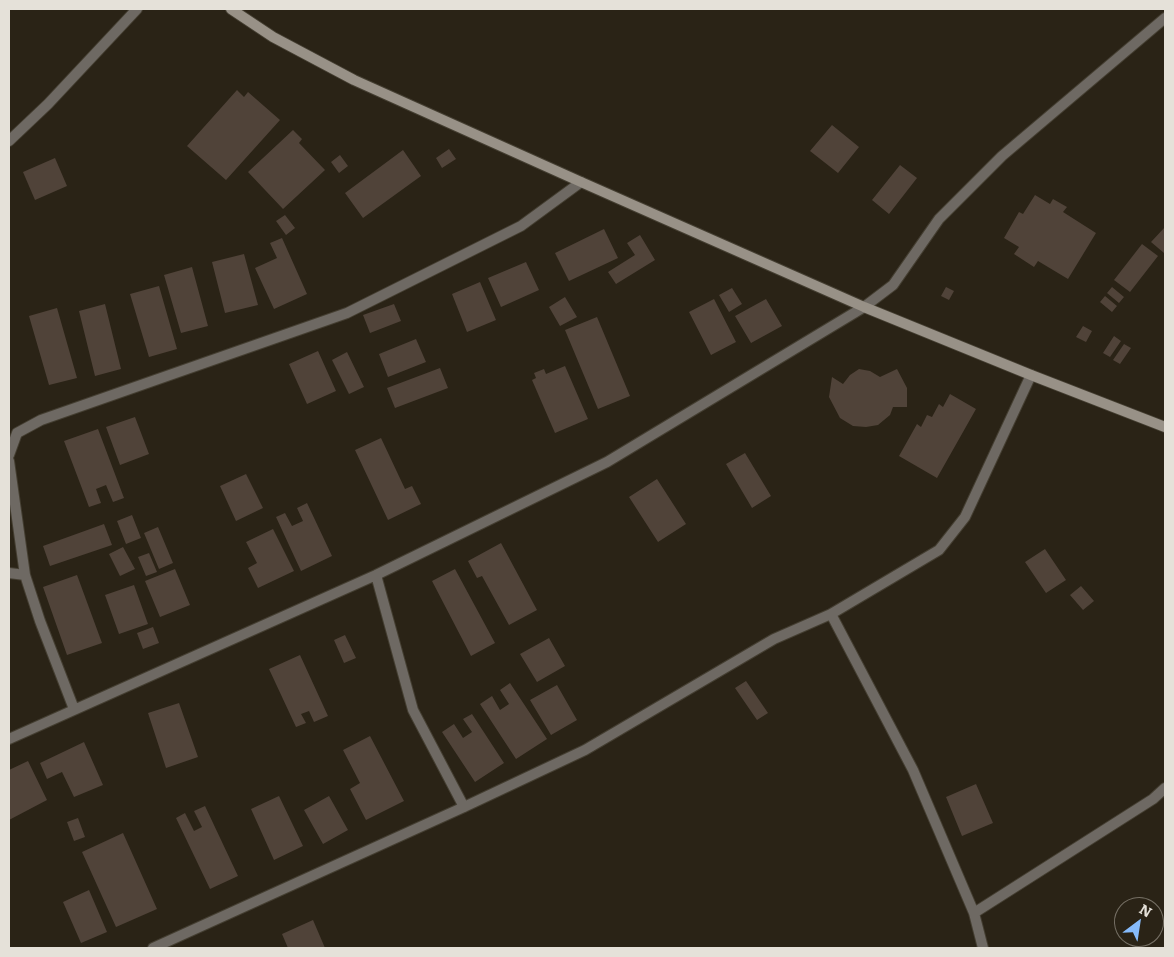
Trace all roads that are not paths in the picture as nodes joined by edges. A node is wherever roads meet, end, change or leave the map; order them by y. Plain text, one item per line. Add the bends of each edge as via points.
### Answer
1 (137, 9) edge
2 (231, 9) edge
3 (1165, 18) edge
4 (9, 141) edge
5 (582, 182) junction
6 (864, 307) junction
7 (1031, 375) junction
8 (1165, 427) edge
9 (9, 455) edge
10 (9, 462) edge
11 (9, 573) edge
12 (25, 575) junction
13 (376, 575) junction
14 (831, 614) junction
15 (74, 709) junction
16 (9, 739) edge
17 (1165, 788) edge
18 (464, 807) junction
19 (974, 913) junction
20 (153, 948) edge
21 (983, 948) edge

1 - 4 street
2 - 5 main road via 273,37 354,80
3 - 6 street via 1002,156 939,219 893,285
5 - 6 main road
5 - 9 street via 521,226 346,313 41,420 17,433
6 - 7 main road
6 - 13 street via 607,462
7 - 8 main road
7 - 14 street via 965,517 939,550
10 - 12 street
11 - 12 street
12 - 15 street
13 - 15 street
13 - 18 street via 413,710
14 - 18 street via 774,639 585,750
14 - 19 street via 913,770
15 - 16 street
17 - 19 street via 1153,799
18 - 20 street
19 - 21 street

